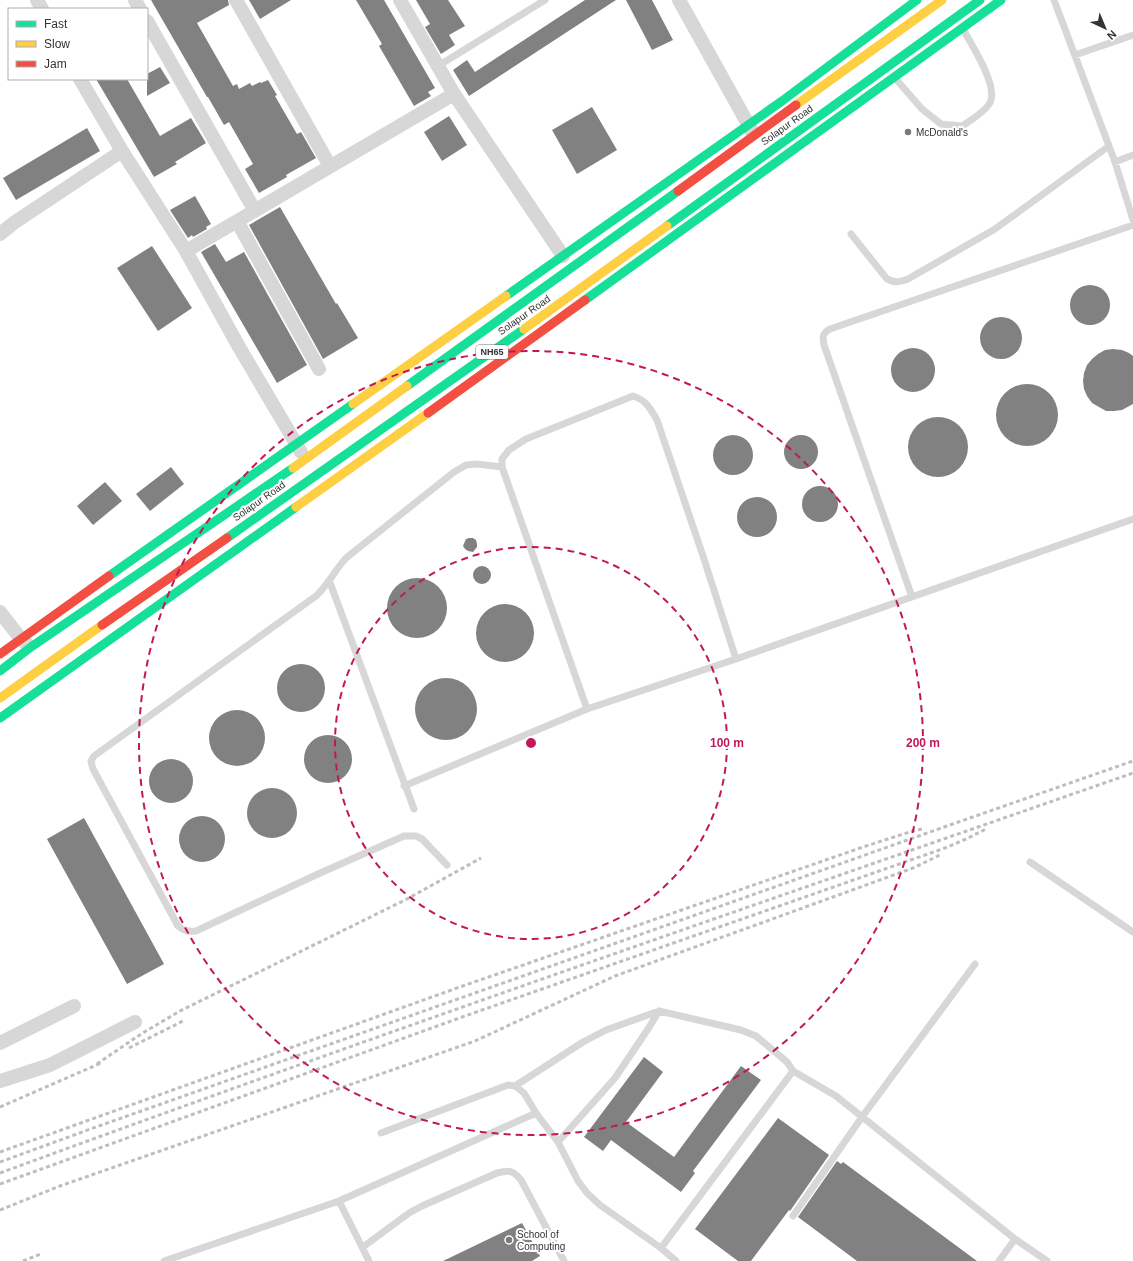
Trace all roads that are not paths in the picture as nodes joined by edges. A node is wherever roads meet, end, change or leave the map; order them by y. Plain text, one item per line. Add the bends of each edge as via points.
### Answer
1 (236, 0) edge
2 (400, 0) edge
3 (545, 0) edge
4 (679, 0) edge
5 (917, 0) edge
6 (942, 0) edge
7 (980, 0) edge
8 (1001, 0) edge
9 (1054, 0) edge
10 (931, 3) edge
11 (956, 17) junction
12 (148, 24) edge
13 (963, 28) junction
14 (1133, 35) edge
15 (1075, 55) junction
16 (438, 66) junction
17 (886, 68) junction
18 (895, 77) junction
19 (81, 80) edge
20 (454, 94) junction
21 (751, 130) junction
22 (1109, 146) junction
23 (122, 150) junction
24 (1133, 155) edge
25 (1114, 162) junction
26 (330, 166) junction
27 (255, 211) junction
28 (1133, 220) edge
29 (237, 221) junction
30 (1133, 225) edge
31 (0, 234) edge
32 (851, 234) dead end
33 (186, 250) junction
34 (562, 256) junction
35 (524, 316) junction
36 (319, 368) dead end
37 (296, 444) junction
38 (306, 459) junction
39 (502, 467) junction
40 (1133, 519) edge
41 (329, 580) junction
42 (912, 597) junction
43 (0, 612) edge
44 (26, 643) junction
45 (0, 654) edge
46 (736, 659) junction
47 (45, 665) junction
48 (0, 671) edge
49 (0, 698) edge
50 (587, 709) junction
51 (0, 718) edge
52 (404, 786) junction
53 (414, 809) dead end
54 (1030, 862) dead end
55 (447, 865) dead end
56 (1133, 932) edge
57 (975, 964) dead end
58 (74, 1006) dead end
59 (659, 1011) junction
60 (135, 1022) dead end
61 (0, 1043) edge
62 (793, 1071) junction
63 (0, 1081) edge
64 (516, 1086) junction
65 (536, 1113) junction
66 (862, 1117) junction
67 (381, 1133) dead end
68 (558, 1142) junction
69 (339, 1201) junction
70 (793, 1216) dead end
71 (1015, 1239) junction
72 (363, 1246) junction
73 (661, 1248) junction
74 (164, 1261) edge
75 (369, 1261) edge
76 (564, 1261) edge
77 (676, 1261) edge
78 (999, 1261) edge
79 (1047, 1261) edge

1 - 26 street
2 - 16 street
3 - 16 lane
4 - 21 street
5 - 21 main road via 782,101
6 - 10 main road, Solapur Road / NH65
7 - 11 main road, Solapur Road / NH65
8 - 13 main road
9 - 15 lane
10 - 21 main road, Solapur Road / NH65
11 - 13 lane
11 - 17 main road, Solapur Road / NH65
12 - 27 street
13 - 18 main road
13 - 18 lane via 985,69 991,87 991,101 982,112 962,126 941,124 922,110
14 - 15 lane
15 - 22 lane
16 - 20 street
17 - 18 lane
17 - 35 main road, Solapur Road / NH65
18 - 51 main road
19 - 23 street
20 - 26 street
20 - 34 street
21 - 34 main road
21 - 35 main road, Solapur Road / NH65
22 - 25 lane
22 - 32 lane via 995,229 900,282 894,283 887,279
23 - 31 street
23 - 33 street
24 - 25 lane
25 - 28 lane
26 - 27 street
27 - 29 street
29 - 33 street
29 - 36 street
30 - 42 lane via 824,332 824,345
33 - 37 street
34 - 37 main road
35 - 38 main road, Solapur Road / NH65
35 - 47 main road, Solapur Road / NH65
37 - 38 street
37 - 44 main road
38 - 44 main road, Solapur Road / NH65
39 - 41 lane via 466,465 454,472 346,558
39 - 46 lane via 502,459 509,450 526,439 633,396 641,398 657,420
39 - 50 lane
40 - 42 lane
41 - 52 lane
41 - 55 lane via 316,596 94,756 91,765 182,930 196,931 404,836 422,839
42 - 46 lane
43 - 44 street
44 - 45 main road
44 - 47 street
44 - 48 main road, Solapur Road / NH65
46 - 50 lane
47 - 49 main road, Solapur Road / NH65
50 - 52 lane
52 - 53 lane
54 - 56 lane
57 - 66 lane
58 - 61 street
59 - 62 lane via 741,1030 756,1036 787,1062
59 - 64 lane via 606,1030 583,1042
59 - 68 lane via 615,1078
60 - 63 street via 50,1065
62 - 66 lane via 836,1096
62 - 73 lane
64 - 65 lane via 524,1093
64 - 67 lane via 508,1085
65 - 68 lane
65 - 69 lane
66 - 70 lane
66 - 71 lane
68 - 73 lane via 587,1193
69 - 72 lane
69 - 74 lane
71 - 78 lane
71 - 79 lane
72 - 75 lane
72 - 76 lane via 422,1206 507,1171 515,1174 520,1180
73 - 77 lane

